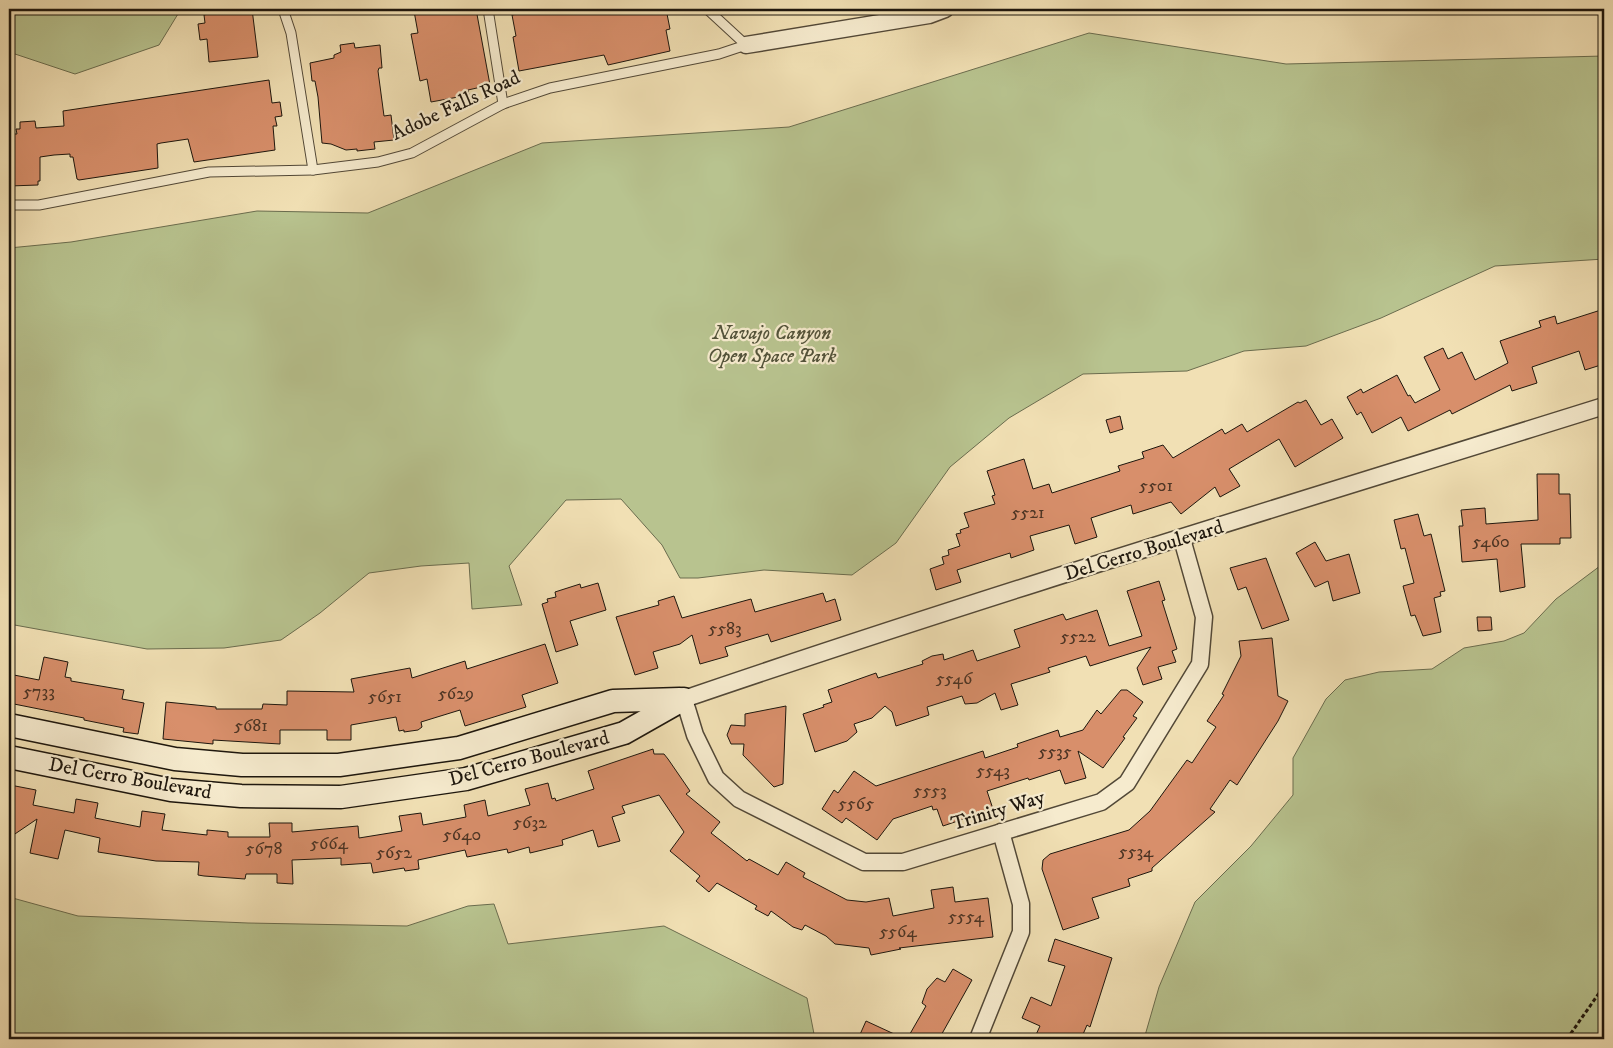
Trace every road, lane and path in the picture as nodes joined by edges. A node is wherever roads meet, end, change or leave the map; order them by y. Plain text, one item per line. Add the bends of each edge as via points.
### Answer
1 (283, 9) edge
2 (488, 9) edge
3 (706, 9) edge
4 (945, 9) edge
5 (746, 44) junction
6 (503, 104) junction
7 (313, 170) junction
8 (9, 205) edge
9 (1604, 406) edge
10 (1182, 539) junction
11 (684, 699) junction
12 (9, 724) edge
13 (9, 756) edge
14 (1001, 832) junction
15 (1604, 986) edge
16 (978, 1039) edge
17 (1567, 1039) edge

1 - 7 lane via 291,33
2 - 6 lane
3 - 5 lane
4 - 5 street, Adobe Falls Road via 930,15
5 - 6 lane, Adobe Falls Road via 719,54 550,88
6 - 7 lane, Adobe Falls Road via 412,153 378,162
7 - 8 lane, Adobe Falls Road via 209,172 39,205
9 - 10 street, Del Cerro Boulevard
10 - 11 street, Del Cerro Boulevard
10 - 14 street, Trinity Way via 1204,617 1200,664 1127,783 1100,802
11 - 12 street, Del Cerro Boulevard via 613,701 459,748 339,765 242,765 176,759
11 - 13 street, Del Cerro Boulevard via 624,733 476,776 341,796 241,796 171,790
11 - 14 street, Trinity Way via 694,735 716,778 739,799 864,862 903,862
14 - 16 street via 1021,904 1021,932
15 - 17 path

